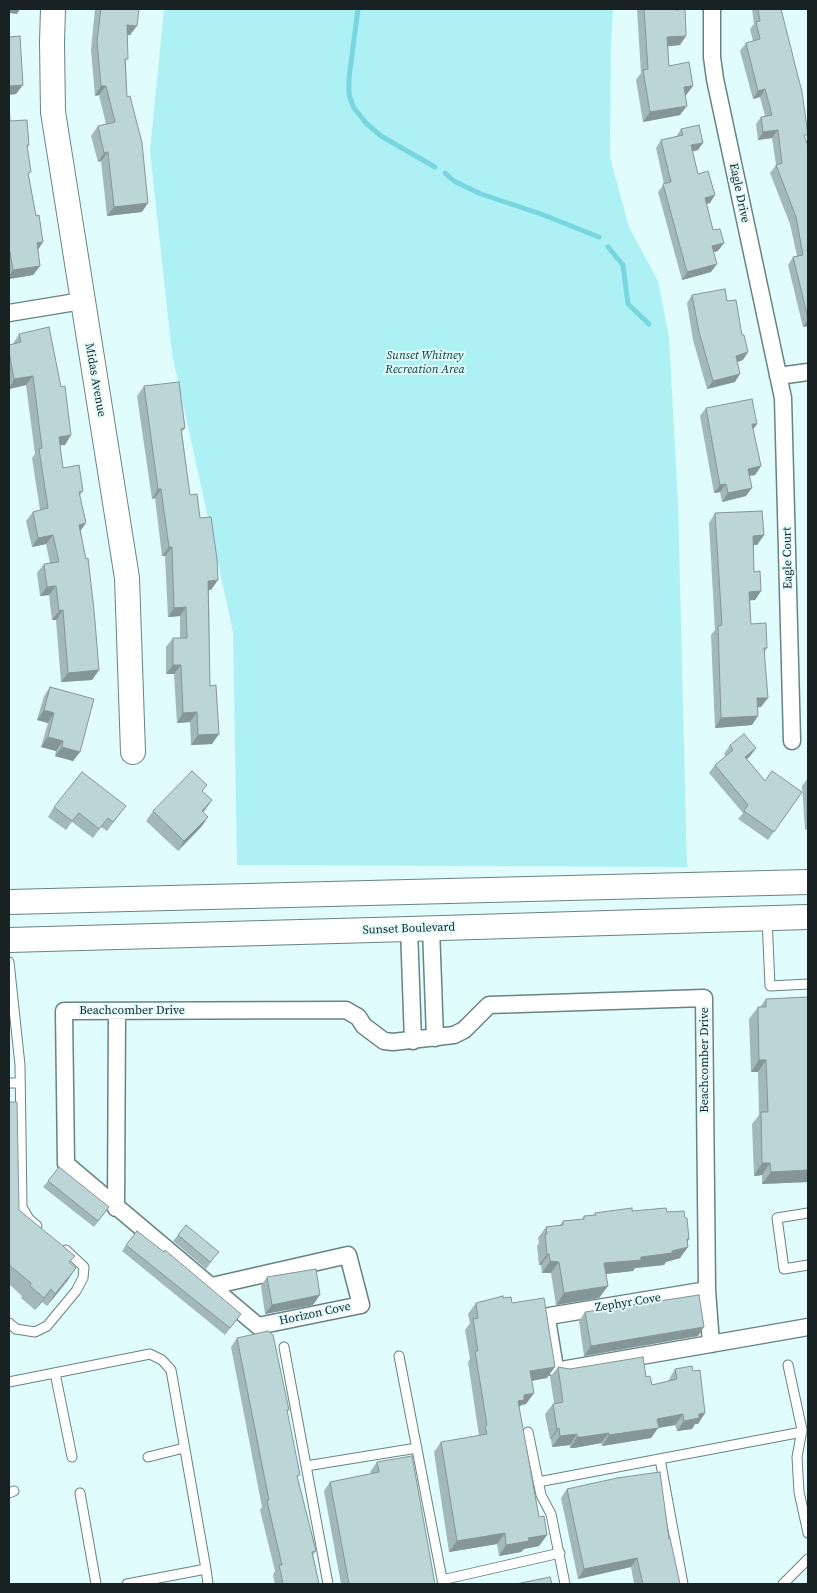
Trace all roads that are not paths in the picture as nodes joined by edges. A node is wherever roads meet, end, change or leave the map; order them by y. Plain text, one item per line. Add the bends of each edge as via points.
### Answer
1 (54, 9) edge
2 (712, 9) edge
3 (82, 301) junction
4 (9, 313) edge
5 (808, 372) edge
6 (778, 376) junction
7 (792, 741) dead end
8 (133, 752) dead end
9 (808, 882) edge
10 (9, 902) edge
11 (808, 917) edge
12 (767, 918) junction
13 (420, 929) junction
14 (9, 940) edge
15 (9, 962) edge
16 (808, 984) edge
17 (117, 1011) junction
18 (435, 1038) junction
19 (413, 1041) junction
20 (9, 1083) edge
21 (20, 1083) junction
22 (116, 1208) junction
23 (808, 1213) edge
24 (44, 1231) edge
25 (59, 1243) edge
26 (808, 1266) edge
27 (212, 1286) junction
28 (707, 1290) junction
29 (9, 1323) edge
30 (808, 1327) edge
31 (711, 1344) junction
32 (284, 1347) dead end
33 (399, 1356) dead end
34 (788, 1365) dead end
35 (55, 1373) junction
36 (9, 1382) edge
37 (528, 1432) dead end
38 (802, 1432) junction
39 (184, 1448) junction
40 (417, 1448) junction
41 (72, 1457) dead end
42 (148, 1457) dead end
43 (660, 1459) junction
44 (306, 1466) junction
45 (538, 1482) junction
46 (80, 1493) dead end
47 (808, 1533) edge
48 (560, 1552) junction
49 (808, 1559) edge
50 (206, 1569) junction
51 (443, 1582) edge
52 (96, 1584) edge
53 (127, 1584) edge
54 (208, 1584) edge
55 (328, 1584) edge
56 (565, 1584) edge
57 (683, 1584) edge
58 (783, 1584) edge

1 - 3 main road, Midas Avenue via 53,112
2 - 6 street, Eagle Drive via 715,79
3 - 4 street
3 - 8 main road, Midas Avenue via 127,578
5 - 6 street
6 - 7 street, Eagle Court via 784,417
9 - 10 main road
11 - 12 main road, Sunset Boulevard
12 - 13 main road, Sunset Boulevard
12 - 16 lane via 770,986
13 - 14 main road, Sunset Boulevard
13 - 18 street
13 - 19 street
15 - 21 lane
17 - 19 street, Beachcomber Drive via 346,1010 384,1041
17 - 22 street
17 - 22 street, Beachcomber Drive via 64,1011 66,1164
18 - 19 street, Beachcomber Drive
18 - 28 street, Beachcomber Drive via 464,1030 489,1005 704,998
20 - 21 lane
21 - 24 lane via 22,1207
22 - 27 street, Beachcomber Drive
23 - 26 lane via 777,1218 784,1269
25 - 29 lane via 84,1267 83,1278 76,1291 47,1326 35,1332 16,1329
27 - 27 street, Horizon Cove via 258,1326 361,1305 348,1255
28 - 31 street, Beachcomber Drive
28 - 31 street, Zephyr Cove via 549,1316 547,1319 555,1368 561,1370
30 - 31 street
32 - 44 lane
33 - 40 lane
34 - 38 lane
35 - 36 lane
35 - 39 lane via 150,1354 162,1360 171,1370
35 - 41 lane
37 - 45 lane
38 - 43 lane
38 - 47 lane via 797,1458 799,1492
39 - 42 lane
39 - 50 lane
40 - 44 lane
40 - 51 lane
43 - 45 lane
43 - 57 lane
44 - 55 lane
45 - 48 lane via 551,1514
46 - 52 lane
48 - 51 lane
48 - 56 lane
49 - 58 lane
50 - 53 lane
50 - 54 lane

